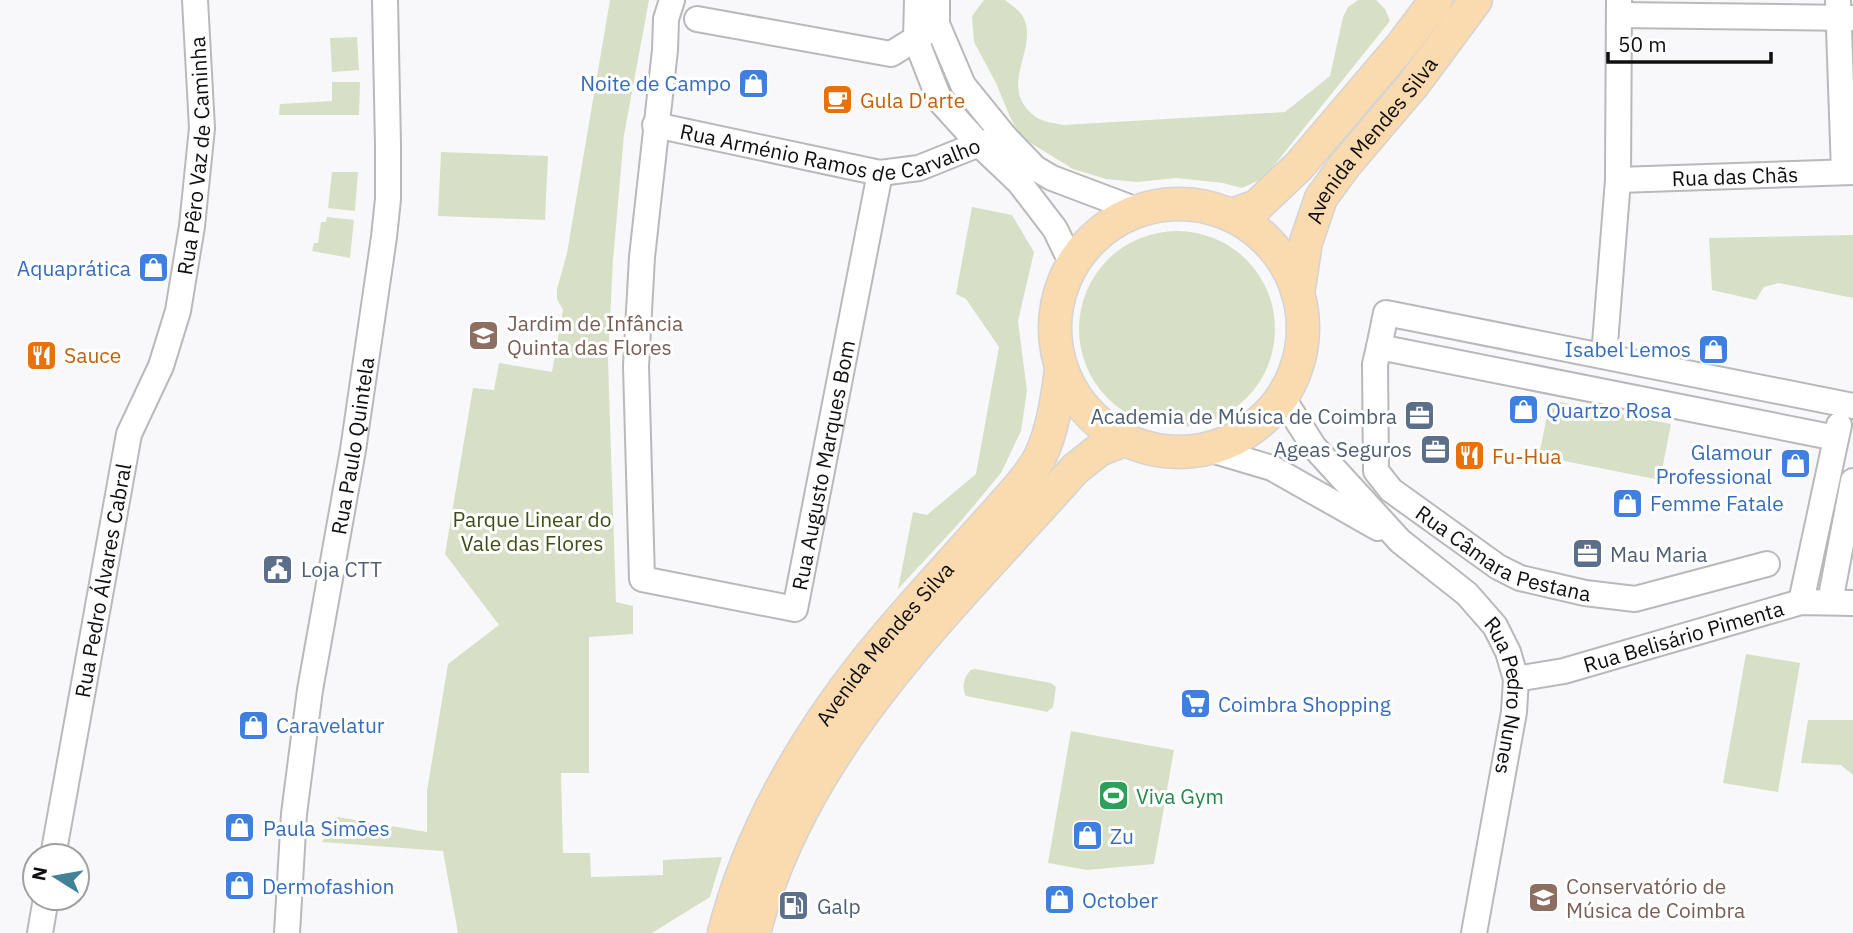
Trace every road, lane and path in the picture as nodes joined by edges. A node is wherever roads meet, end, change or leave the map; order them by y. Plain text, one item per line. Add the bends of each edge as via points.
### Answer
1 (195, 0) edge
2 (385, 0) edge
3 (672, 0) edge
4 (917, 0) edge
5 (1436, 0) edge
6 (1476, 0) edge
7 (1619, 8) edge
8 (692, 9) edge
9 (937, 12) edge
10 (1843, 12) edge
11 (916, 40) junction
12 (665, 50) junction
13 (655, 125) junction
14 (1006, 138) junction
15 (979, 144) junction
16 (1849, 172) edge
17 (880, 173) junction
18 (1618, 180) junction
19 (1137, 210) junction
20 (1232, 215) junction
21 (1072, 264) junction
22 (1298, 294) junction
23 (178, 311) joint
24 (1379, 347) junction
25 (1604, 356) junction
26 (1061, 370) junction
27 (1282, 397) junction
28 (1848, 405) edge
29 (1836, 438) junction
30 (1124, 440) junction
31 (1208, 449) junction
32 (1853, 481) edge
33 (1400, 541) junction
34 (1767, 564) dead end
35 (1801, 602) junction
36 (1842, 603) edge
37 (1516, 680) junction
38 (56, 842) edge
39 (44, 912) edge
40 (40, 933) edge
41 (287, 933) edge
42 (724, 933) edge
43 (754, 933) edge
44 (1474, 933) edge

1 - 23 street, Rua Pêro Vaz de Caminha via 202,128
2 - 41 street, Rua Paulo Quintela via 388,200 353,450 310,690 294,814
3 - 12 street, Rua Augusto Marques Bom
4 - 11 street
5 - 20 main road, Avenida Mendes Silva via 1299,166 1257,206
6 - 22 main road, Avenida Mendes Silva via 1321,198 1306,242
7 - 10 street
7 - 18 street
8 - 11 street via 891,54
8 - 12 street
9 - 11 street
9 - 14 street via 963,85
10 - 16 street
11 - 15 street via 940,101
12 - 13 street, Rua Augusto Marques Bom
13 - 17 street, Rua Arménio Ramos de Carvalho
13 - 17 street, Rua Augusto Marques Bom via 636,366 642,579 795,609
14 - 15 street, Rua Arménio Ramos de Carvalho
14 - 19 street via 1035,168 1052,178
15 - 17 street, Rua Arménio Ramos de Carvalho via 919,168
15 - 21 street via 1019,183 1055,229
16 - 18 street, Rua das Chãs
18 - 25 street
19 - 20 main road via 1185,203
19 - 21 main road via 1100,231
20 - 22 main road via 1274,247
21 - 26 main road via 1054,316
22 - 27 main road via 1301,348
23 - 38 street, Rua Pedro Álvares Cabral via 127,447
24 - 25 street, Rua Câmara Pestana via 1386,313
24 - 29 street
24 - 34 street, Rua Câmara Pestana via 1375,364 1376,471 1391,491 1498,568 1520,578 1635,600
25 - 28 street, Rua Câmara Pestana
26 - 30 main road via 1076,398 1097,422
26 - 42 main road, Avenida Mendes Silva via 1048,437 1027,476 884,639 808,741 751,855
27 - 31 main road via 1250,430
27 - 33 street, Rua Pedro Nunes via 1314,447
28 - 29 street, Rua Câmara Pestana
29 - 35 street, Rua Câmara Pestana
30 - 31 main road via 1161,451
30 - 43 main road, Avenida Mendes Silva via 1074,468 875,696 807,802
31 - 33 street, Rua Pedro Nunes via 1272,468
32 - 36 street
33 - 37 street, Rua Pedro Nunes via 1467,594 1495,625
35 - 36 street, Rua Belisário Pimenta
35 - 37 street, Rua Belisário Pimenta via 1564,671
37 - 44 street, Rua Pedro Nunes
39 - 40 street

